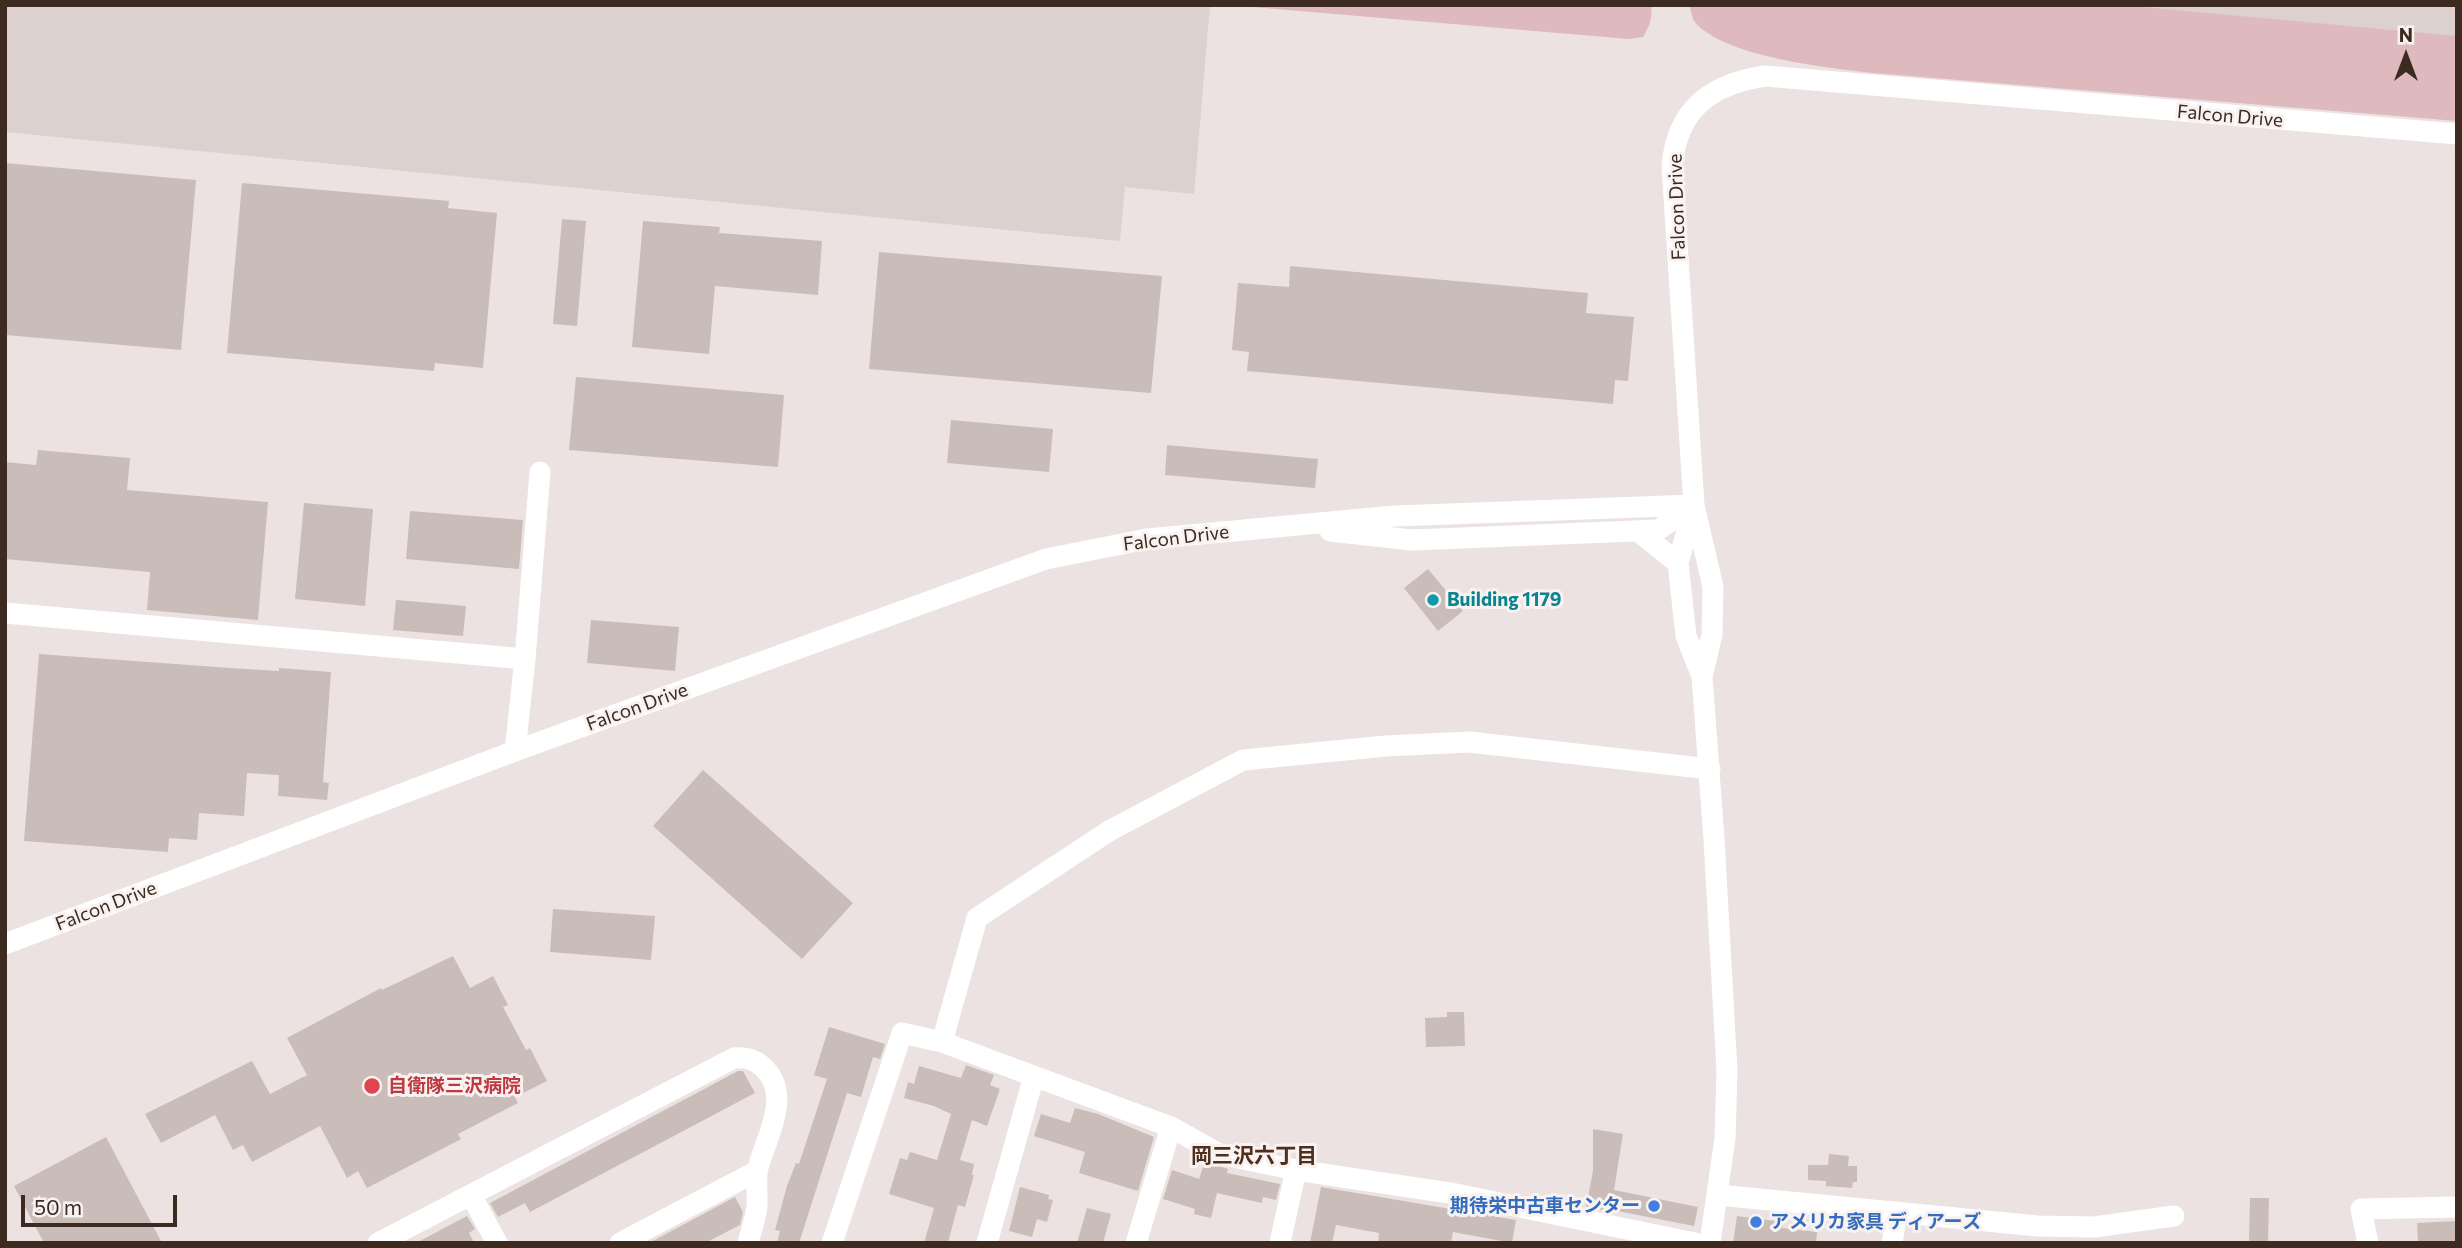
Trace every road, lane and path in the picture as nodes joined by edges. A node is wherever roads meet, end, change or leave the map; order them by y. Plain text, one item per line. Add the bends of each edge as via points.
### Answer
1 (2457, 134) edge
2 (540, 472) dead end
3 (1694, 505) junction
4 (1283, 526) junction
5 (1638, 531) junction
6 (1678, 563) junction
7 (5, 613) edge
8 (525, 659) junction
9 (1702, 676) junction
10 (515, 751) junction
11 (1710, 769) junction
12 (5, 944) edge
13 (942, 1042) junction
14 (1034, 1076) junction
15 (1171, 1127) junction
16 (1296, 1170) junction
17 (757, 1171) junction
18 (471, 1195) junction
19 (1718, 1195) junction
20 (2457, 1207) edge
21 (1898, 1212) junction
22 (2174, 1216) dead end
23 (2037, 1234) edge
24 (378, 1243) edge
25 (497, 1243) edge
26 (620, 1243) edge
27 (748, 1243) edge
28 (832, 1243) edge
29 (987, 1243) edge
30 (1136, 1243) edge
31 (1280, 1243) edge
32 (1695, 1243) edge
33 (1710, 1243) edge
34 (1892, 1243) edge
35 (2368, 1243) edge

1 - 3 street, Falcon Drive via 1765,76 1728,85 1699,103 1683,124 1672,166
2 - 8 street
3 - 4 street, Falcon Drive via 1395,516
3 - 5 street, Falcon Drive via 1658,530
3 - 6 street
3 - 9 street via 1713,587 1712,635
4 - 5 street, Falcon Drive via 1412,540
4 - 10 street, Falcon Drive via 1147,539 1046,559
5 - 6 street
6 - 9 street via 1686,636
7 - 8 street
8 - 10 street
9 - 11 street
10 - 12 street, Falcon Drive
11 - 13 street via 1469,743 1243,760 1108,831 977,918
11 - 19 street via 1727,1071
13 - 14 street
13 - 28 street via 902,1033
14 - 15 street
14 - 29 street
15 - 16 street via 1219,1154
15 - 30 street
16 - 31 street
16 - 32 street via 1455,1194
17 - 18 street via 777,1111 775,1085 759,1063 747,1057 734,1058
17 - 26 street
17 - 27 street via 757,1208
18 - 24 street
18 - 25 street
19 - 21 street
19 - 33 street
20 - 35 street via 2361,1209
21 - 23 street
21 - 34 street
22 - 23 street

